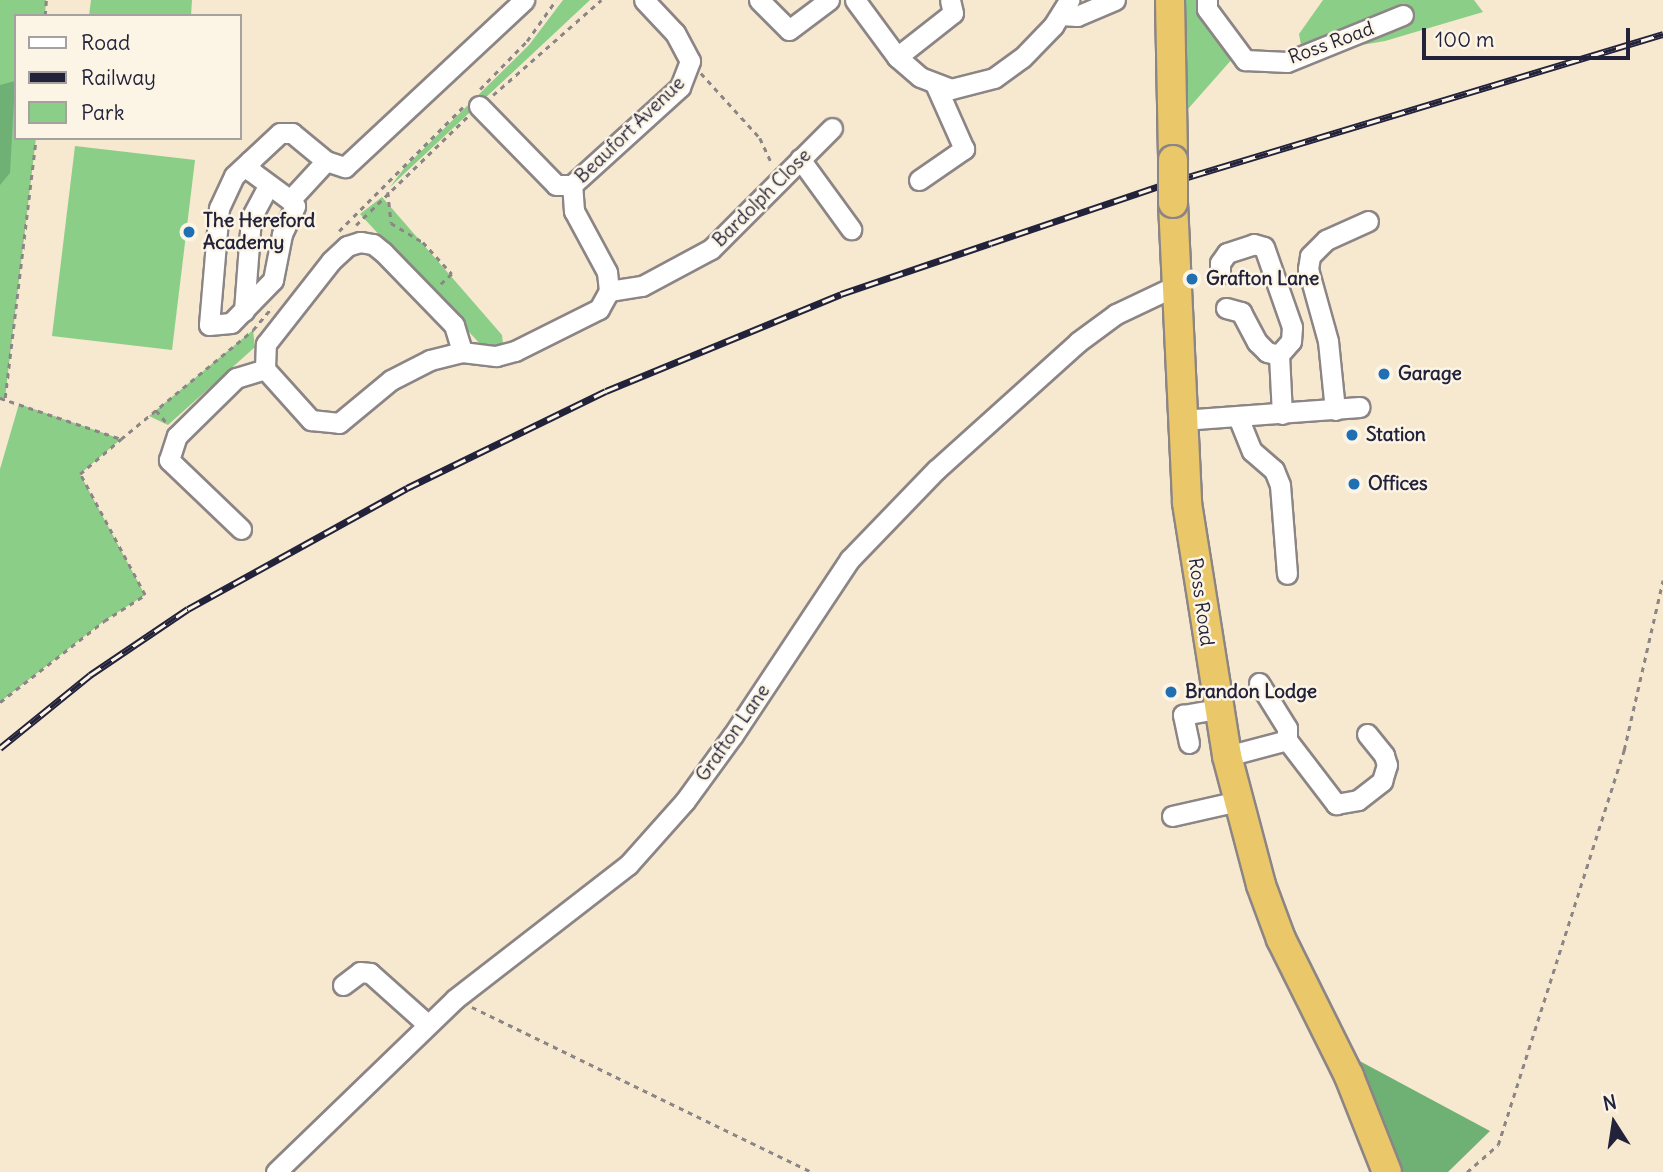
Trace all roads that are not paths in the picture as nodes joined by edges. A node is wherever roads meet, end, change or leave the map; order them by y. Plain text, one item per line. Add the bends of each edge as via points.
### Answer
1 (523, 0) edge
2 (644, 0) edge
3 (759, 0) edge
4 (829, 0) edge
5 (855, 0) edge
6 (950, 0) edge
7 (1115, 0) edge
8 (1170, 0) edge
9 (1208, 0) edge
10 (1065, 8) edge
11 (1403, 15) dead end
12 (897, 57) junction
13 (936, 86) junction
14 (476, 99) road end
15 (832, 128) dead end
16 (800, 159) junction
17 (250, 161) junction
18 (326, 161) junction
19 (919, 180) dead end
20 (572, 185) junction
21 (268, 186) junction
22 (290, 200) junction
23 (1368, 221) dead end
24 (850, 229) dead end
25 (1220, 274) dead end
26 (1175, 286) junction
27 (609, 291) junction
28 (1226, 308) dead end
29 (244, 311) junction
30 (463, 352) junction
31 (1279, 355) junction
32 (265, 369) junction
33 (1360, 407) dead end
34 (1335, 410) junction
35 (1282, 414) junction
36 (1238, 417) junction
37 (1182, 421) junction
38 (241, 529) dead end
39 (1287, 575) dead end
40 (1259, 683) dead end
41 (1218, 709) junction
42 (1367, 734) dead end
43 (1287, 740) junction
44 (1189, 743) dead end
45 (1227, 756) junction
46 (1238, 801) junction
47 (1172, 816) dead end
48 (344, 985) dead end
49 (427, 1024) junction
50 (276, 1172) edge
51 (1387, 1172) edge

1 - 18 street via 345,167
2 - 20 street, Beaufort Avenue via 675,33 690,61 680,87
3 - 4 street via 789,30
5 - 12 street
6 - 12 street via 953,13
7 - 10 street via 1077,16
8 - 26 highway, Ross Road, bridge
9 - 11 street, Ross Road via 1207,9 1245,60 1287,62
10 - 13 street via 1038,43 994,78 969,87
12 - 13 street
13 - 19 street via 964,149
14 - 20 street via 556,185
15 - 16 street, Bardolph Close
16 - 24 street
16 - 27 street, Bardolph Close via 711,249 642,286
17 - 18 street via 280,133 292,133
17 - 21 street via 251,171
17 - 29 street via 234,176 219,208 207,321 225,326
18 - 22 street
20 - 27 street, Beaufort Avenue via 574,212 607,272
21 - 22 street
21 - 29 street via 251,218
22 - 29 street via 295,206 282,234 273,280
23 - 34 street via 1326,240 1310,256 1308,269 1328,341
25 - 31 street via 1227,253 1254,244 1264,247 1293,327 1291,341
26 - 37 highway, Ross Road
26 - 49 street, Grafton Lane via 1116,314 1077,342 936,470 850,559 725,746 685,801 628,865
27 - 30 street via 599,309 515,351 496,356
28 - 31 street via 1241,312 1262,347
30 - 32 street via 406,370 351,415 325,424 311,420
30 - 32 street via 454,325 373,244 347,246 265,344
31 - 35 street
32 - 38 street via 236,378 177,436 169,460
33 - 34 street
34 - 35 street
35 - 36 street
36 - 37 street
36 - 39 street via 1252,451 1274,470 1279,485
37 - 41 highway, Ross Road via 1187,503
40 - 43 street via 1287,728
41 - 44 street via 1183,715
41 - 45 highway, Ross Road
42 - 43 street via 1384,755 1386,774 1374,790 1342,806 1331,800
43 - 45 street
45 - 46 highway, Ross Road
46 - 47 street
46 - 51 highway, Ross Road via 1280,939 1349,1076
48 - 49 street via 360,972 370,974
49 - 50 street, Grafton Lane

